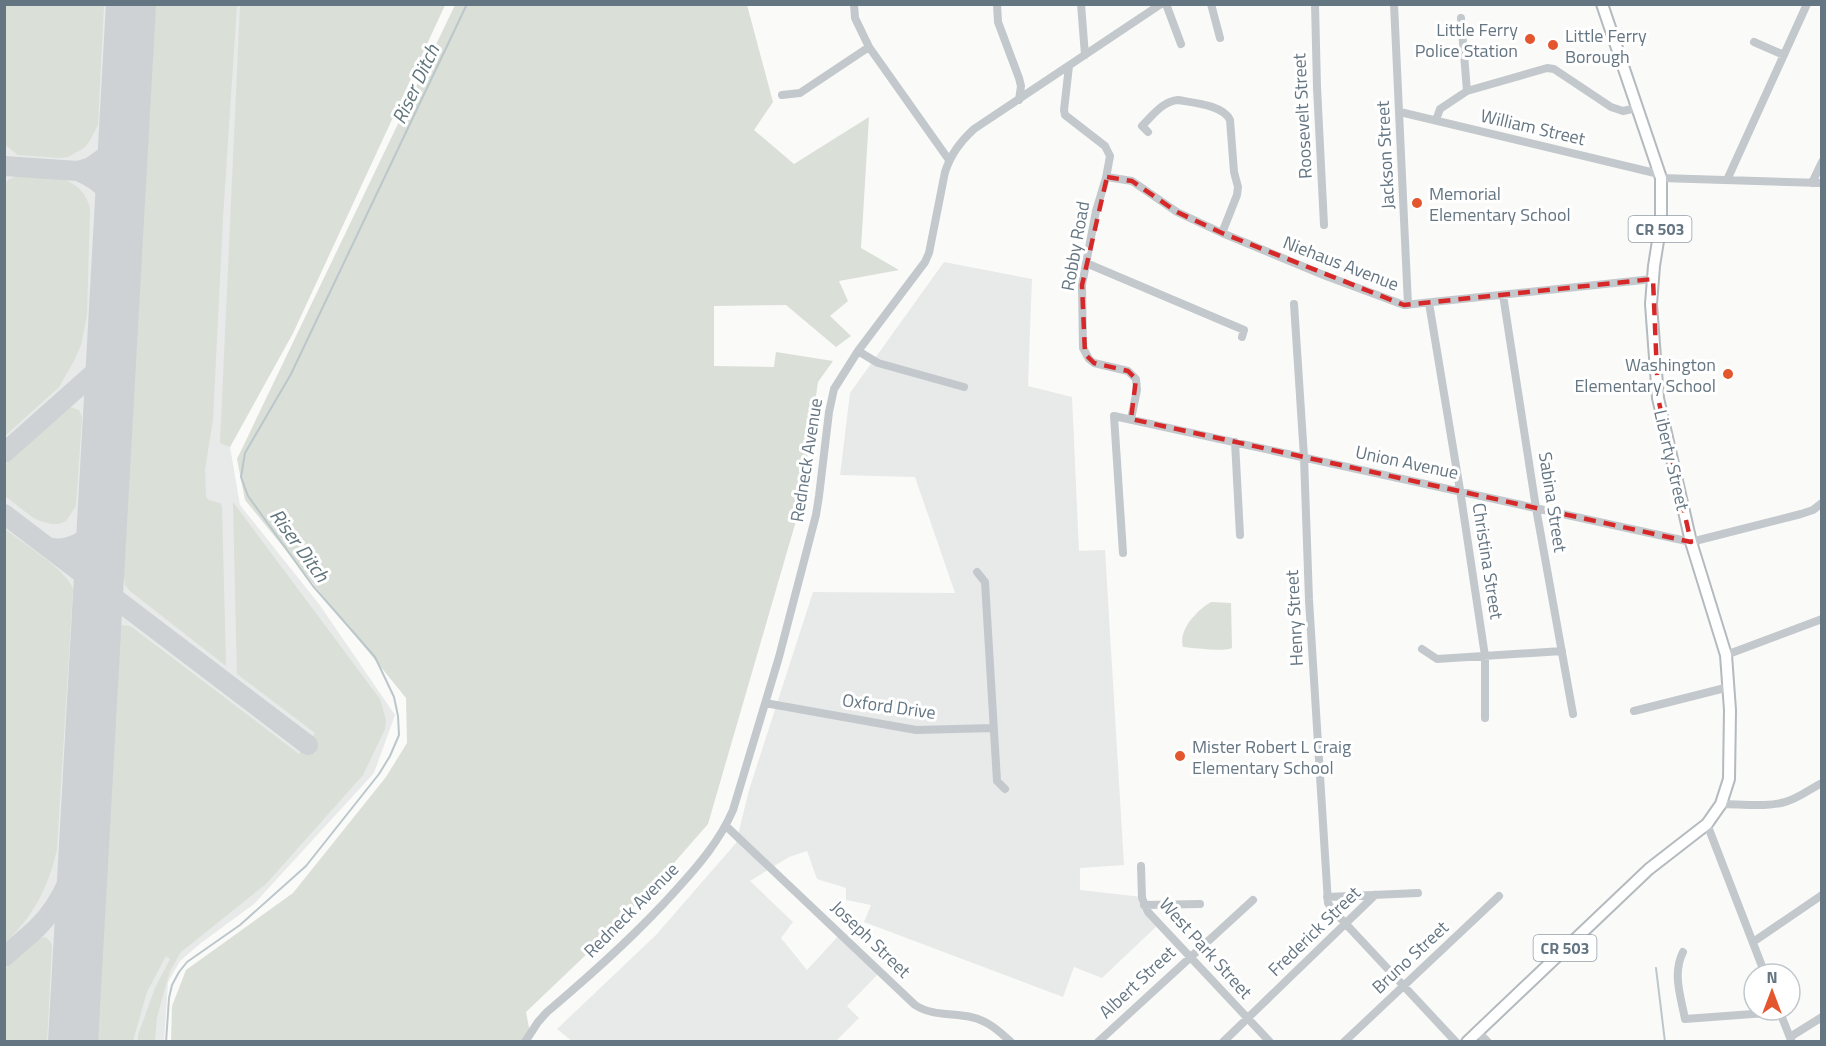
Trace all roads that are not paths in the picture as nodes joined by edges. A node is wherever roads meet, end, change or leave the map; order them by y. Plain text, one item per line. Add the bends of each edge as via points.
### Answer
1 (854, 4) edge
2 (997, 4) edge
3 (1081, 4) edge
4 (1161, 4) edge
5 (1166, 4) edge
6 (1212, 4) edge
7 (1315, 4) edge
8 (1394, 4) edge
9 (1602, 4) edge
10 (1807, 4) edge
11 (1461, 18) dead end
12 (1220, 38) dead end
13 (1754, 42) dead end
14 (1181, 44) dead end
15 (869, 47) junction
16 (1085, 56) junction
17 (1784, 56) junction
18 (1069, 66) junction
19 (1467, 91) junction
20 (782, 95) dead end
21 (1019, 100) junction
22 (1637, 108) junction
23 (1400, 112) junction
24 (1436, 120) junction
25 (1148, 132) dead end
26 (949, 160) junction
27 (1821, 162) edge
28 (1660, 176) junction
29 (1107, 177) junction
30 (1727, 180) junction
31 (1817, 183) edge
32 (1324, 225) dead end
33 (1222, 233) junction
34 (1086, 263) junction
35 (1653, 279) junction
36 (1503, 295) junction
37 (1429, 303) junction
38 (1294, 304) dead end
39 (1408, 305) junction
40 (1242, 337) dead end
41 (858, 351) junction
42 (964, 387) dead end
43 (1131, 419) junction
44 (1235, 442) junction
45 (1304, 457) junction
46 (1460, 490) junction
47 (1821, 503) edge
48 (1536, 507) junction
49 (1240, 535) dead end
50 (1691, 542) junction
51 (1123, 553) dead end
52 (977, 572) dead end
53 (1821, 619) edge
54 (1422, 649) dead end
55 (1562, 651) junction
56 (1726, 655) junction
57 (1485, 656) junction
58 (1729, 687) junction
59 (765, 703) junction
60 (1634, 711) dead end
61 (1574, 714) dead end
62 (1485, 718) dead end
63 (994, 728) junction
64 (1821, 783) edge
65 (1005, 789) dead end
66 (1721, 804) junction
67 (1707, 824) junction
68 (726, 826) junction
69 (1141, 866) dead end
70 (1418, 894) dead end
71 (1375, 895) junction
72 (1821, 895) edge
73 (1499, 896) dead end
74 (1327, 897) junction
75 (1253, 900) dead end
76 (1200, 904) dead end
77 (1144, 905) junction
78 (1345, 924) junction
79 (1753, 942) junction
80 (1683, 952) dead end
81 (1190, 957) junction
82 (1760, 962) edge
83 (1403, 986) junction
84 (1742, 1014) edge
85 (1821, 1017) edge
86 (1248, 1018) junction
87 (1783, 1022) edge
88 (1477, 1031) junction
89 (1790, 1039) edge
90 (525, 1041) edge
91 (1011, 1041) edge
92 (1098, 1041) edge
93 (1223, 1041) edge
94 (1270, 1041) edge
95 (1344, 1041) edge
96 (1456, 1041) edge
97 (1467, 1041) edge
98 (1488, 1041) edge

1 - 15 street via 855,18
2 - 21 street via 998,22 1021,86
3 - 16 street
4 - 16 street, Redneck Avenue
5 - 14 street
6 - 12 street
7 - 32 street, Roosevelt Street
8 - 23 street, Jackson Street
9 - 22 main road, Liberty Street / CR 503
10 - 17 street
11 - 19 street
13 - 17 street
15 - 20 street via 800,93
15 - 26 street
16 - 18 street, Redneck Avenue
17 - 30 street
18 - 21 street, Redneck Avenue
18 - 29 street, Robby Road via 1065,115 1106,146 1110,156
19 - 22 street via 1547,68 1611,107 1623,111
19 - 24 street via 1440,109
21 - 26 street, Redneck Avenue via 974,129
22 - 28 main road, Liberty Street / CR 503
23 - 24 street, William Street
23 - 39 street, Jackson Street
24 - 28 street, William Street
25 - 33 street via 1142,126 1172,100 1228,115 1238,187
26 - 41 street, Redneck Avenue via 925,262
27 - 31 street
28 - 30 street, William Street
28 - 35 main road, Liberty Street / CR 503 via 1661,222
29 - 33 street, Niehaus Avenue via 1132,182 1177,212
29 - 34 street, Robby Road
30 - 31 street, William Street
33 - 39 street, Niehaus Avenue
34 - 40 street via 1244,330
34 - 43 street, Robby Road via 1082,285 1083,348 1094,363 1128,371 1136,379
35 - 36 street, Niehaus Avenue
35 - 50 main road, Liberty Street / CR 503 via 1652,330 1658,398
36 - 37 street, Niehaus Avenue
36 - 48 street, Sabina Street
37 - 39 street, Niehaus Avenue
37 - 46 street, Christina Street
38 - 45 street, Henry Street
41 - 42 street via 878,363
41 - 59 street, Redneck Avenue via 831,400 816,515
43 - 44 street, Union Avenue
43 - 51 street, Union Avenue via 1114,416
44 - 45 street, Union Avenue
44 - 49 street
45 - 46 street, Union Avenue
45 - 74 street, Henry Street
46 - 48 street, Union Avenue
46 - 57 street, Christina Street
47 - 50 street via 1802,514
48 - 50 street, Union Avenue
48 - 55 street, Sabina Street
50 - 56 main road, Liberty Street / CR 503
52 - 63 street via 985,582
53 - 56 street
54 - 57 street via 1437,658
55 - 57 street
55 - 61 street, Sabina Street
56 - 58 main road, Liberty Street / CR 503
57 - 62 street, Christina Street
58 - 60 street
58 - 66 main road, Liberty Street / CR 503 via 1730,765
59 - 63 street, Oxford Drive via 916,730
59 - 68 street, Redneck Avenue
63 - 65 street via 997,781
64 - 66 street via 1786,802
66 - 67 main road, Liberty Street / CR 503
67 - 79 street
67 - 88 main road, Liberty Street / CR 503 via 1625,892
68 - 90 street, Redneck Avenue via 692,873 647,923 546,1012
68 - 91 street, Joseph Street via 915,1005 922,1010 981,1020
69 - 77 street, West Park Street
70 - 71 street
71 - 74 street
71 - 78 street, Frederick Street
72 - 79 street
73 - 83 street, Bruno Street
74 - 78 street, Henry Street
75 - 81 street, Albert Street
76 - 77 street
77 - 81 street, West Park Street
78 - 83 street, Henry Street
78 - 86 street, Frederick Street
79 - 82 street
80 - 84 street via 1677,976 1685,1019
81 - 86 street, West Park Street
81 - 92 street, Albert Street
83 - 95 street, Bruno Street
83 - 96 street, Henry Street
85 - 89 street
86 - 93 street, Frederick Street
86 - 94 street, West Park Street
87 - 89 street
88 - 97 main road, CR 503
88 - 98 street

